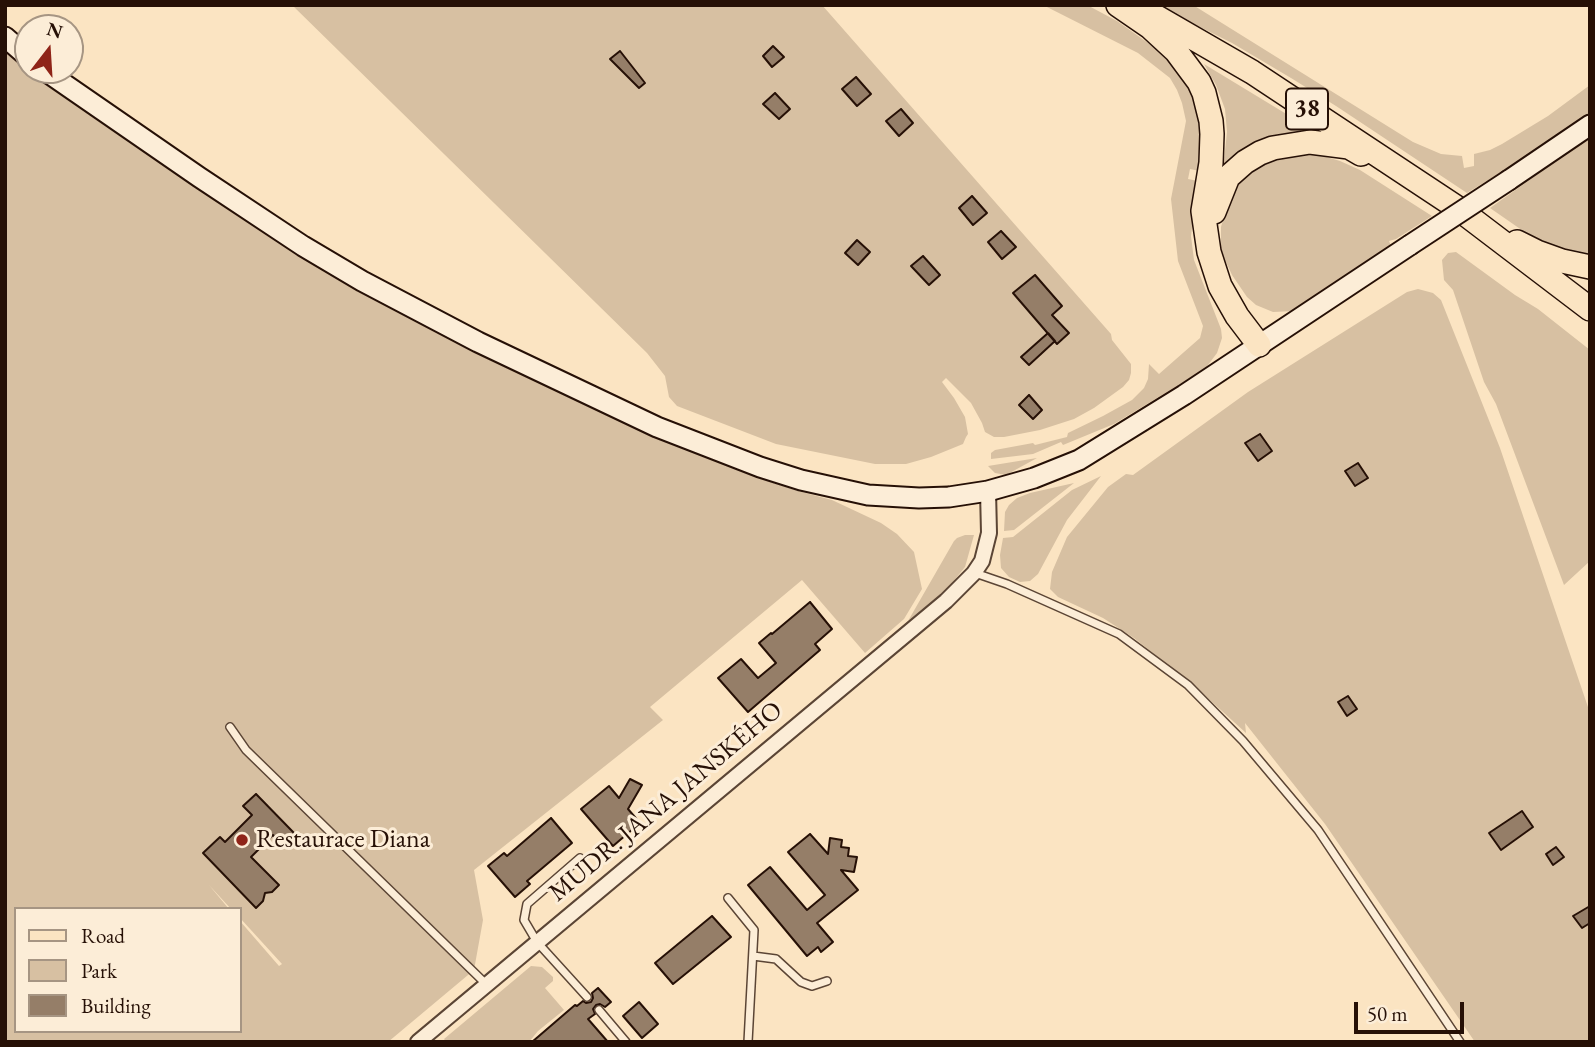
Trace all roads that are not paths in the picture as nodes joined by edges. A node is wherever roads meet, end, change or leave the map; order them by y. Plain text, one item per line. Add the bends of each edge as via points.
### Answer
1 (1118, 5) edge
2 (1136, 5) edge
3 (64, 84) edge
4 (1590, 125) edge
5 (1434, 193) junction
6 (1473, 220) junction
7 (1207, 232) junction
8 (1590, 267) edge
9 (1590, 309) edge
10 (1259, 345) junction
11 (988, 491) junction
12 (974, 573) junction
13 (229, 727) dead end
14 (580, 858) dead end
15 (728, 898) dead end
16 (537, 942) junction
17 (753, 956) junction
18 (827, 981) dead end
19 (486, 984) junction
20 (587, 997) dead end
21 (599, 1010) dead end
22 (418, 1042) edge
23 (626, 1042) edge
24 (748, 1042) edge
25 (1460, 1042) edge

1 - 7 main road via 1176,51 1204,93 1212,121 1203,211
2 - 5 main road, 38 via 1252,72
3 - 11 main road via 268,223 362,281 657,427 760,467 857,493 919,498
4 - 10 main road, bridge
5 - 6 main road, 38
5 - 7 main road via 1349,147 1291,144 1260,153 1228,177
6 - 8 main road via 1536,252
6 - 9 main road, 38
7 - 10 main road via 1220,286
10 - 11 main road via 1079,460
11 - 12 street via 989,533
12 - 16 street, MUDR. JANA JANSKÉHO
12 - 25 lane via 1119,634 1188,685 1243,741 1318,830
13 - 19 lane via 246,750
14 - 16 lane via 527,904 524,920
15 - 17 lane via 754,930
16 - 19 street, MUDR. JANA JANSKÉHO
16 - 20 lane
17 - 18 lane via 776,960 812,986
17 - 24 lane
19 - 22 street, MUDR. JANA JANSKÉHO
21 - 23 lane

